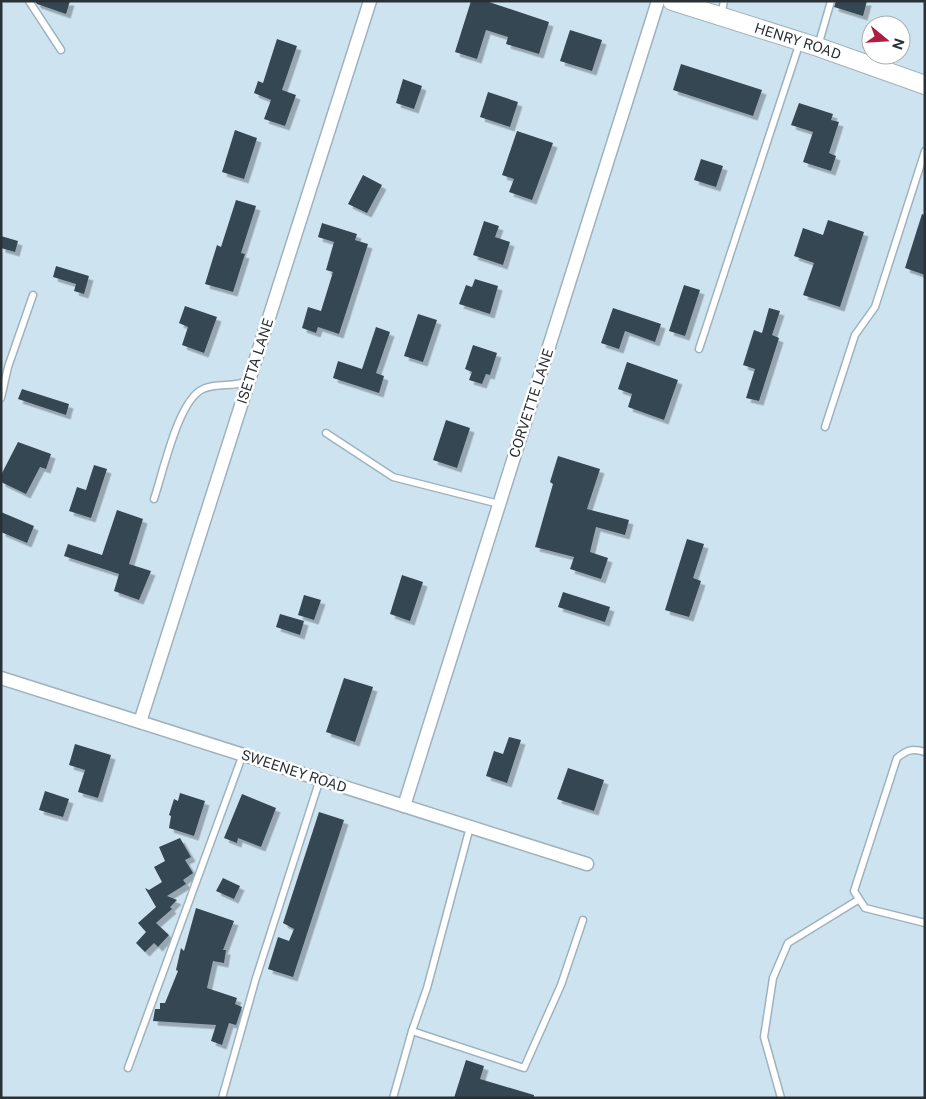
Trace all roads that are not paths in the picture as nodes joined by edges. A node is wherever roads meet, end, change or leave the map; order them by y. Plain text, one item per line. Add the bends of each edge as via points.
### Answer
1 (29, 1) edge
2 (370, 1) edge
3 (658, 1) edge
4 (672, 1) edge
5 (831, 1) edge
6 (722, 9) edge
7 (800, 41) junction
8 (818, 47) junction
9 (61, 50) dead end
10 (925, 85) edge
11 (925, 151) edge
12 (33, 295) dead end
13 (699, 349) dead end
14 (249, 381) junction
15 (1, 398) edge
16 (825, 427) dead end
17 (326, 433) dead end
18 (154, 499) dead end
19 (499, 504) junction
20 (1, 678) edge
21 (140, 722) junction
22 (925, 752) edge
23 (243, 754) junction
24 (320, 779) junction
25 (404, 806) junction
26 (470, 826) junction
27 (587, 864) dead end
28 (858, 900) junction
29 (584, 920) dead end
30 (925, 923) edge
31 (412, 1031) junction
32 (128, 1068) dead end
33 (222, 1098) edge
34 (393, 1098) edge
35 (781, 1098) edge

1 - 9 lane
2 - 14 street, ISETTA LANE
3 - 19 street, CORVETTE LANE
4 - 6 street, HENRY ROAD
5 - 8 lane
6 - 7 street, HENRY ROAD
7 - 8 street, HENRY ROAD
7 - 13 lane
8 - 10 street, HENRY ROAD
11 - 16 lane via 875,307 855,335
12 - 15 lane via 8,367
14 - 18 lane via 214,385 192,397 179,422
14 - 21 street, ISETTA LANE
17 - 19 lane via 394,477
19 - 25 street, CORVETTE LANE
20 - 21 street, SWEENEY ROAD
21 - 23 street, SWEENEY ROAD
22 - 28 lane via 914,749 897,758 854,891
23 - 24 street, SWEENEY ROAD
23 - 32 lane
24 - 25 street, SWEENEY ROAD
24 - 33 lane via 256,978
25 - 26 street, SWEENEY ROAD
26 - 27 street, SWEENEY ROAD
26 - 31 lane via 427,988
28 - 30 lane via 865,908
28 - 35 lane via 788,943 773,978 764,1037
29 - 31 lane via 562,985 524,1068
31 - 34 lane

